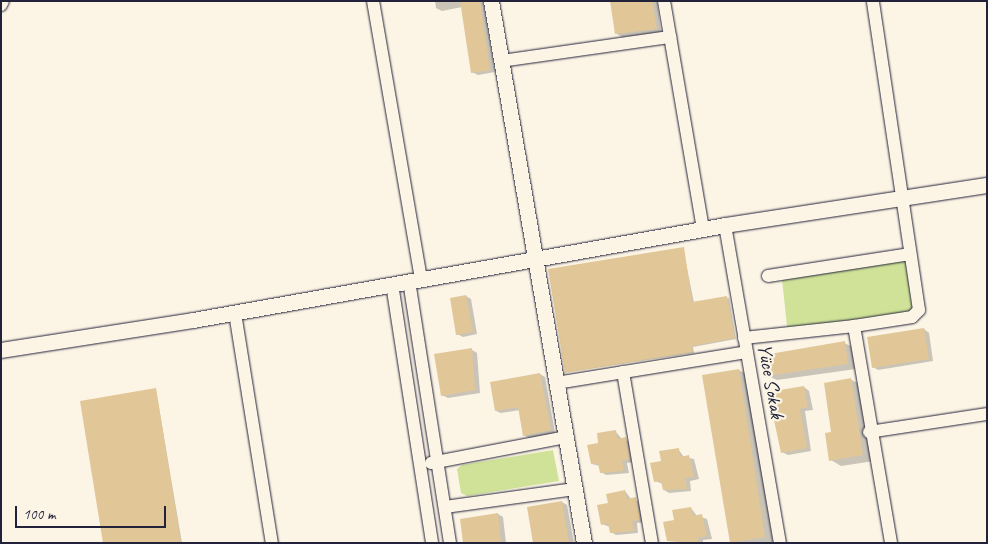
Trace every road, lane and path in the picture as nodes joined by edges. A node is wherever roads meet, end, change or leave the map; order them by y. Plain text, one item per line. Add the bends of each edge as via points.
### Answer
1 (3, 1) edge
2 (373, 1) edge
3 (491, 1) edge
4 (664, 1) edge
5 (873, 1) edge
6 (1, 5) edge
7 (670, 37) junction
8 (501, 60) junction
9 (987, 185) edge
10 (900, 198) junction
11 (725, 225) junction
12 (703, 229) junction
13 (910, 254) junction
14 (535, 259) junction
15 (768, 276) dead end
16 (415, 280) junction
17 (392, 284) junction
18 (235, 312) junction
19 (854, 326) junction
20 (744, 338) junction
21 (1, 350) edge
22 (747, 352) junction
23 (623, 372) junction
24 (556, 382) junction
25 (987, 414) edge
26 (869, 432) junction
27 (566, 437) junction
28 (438, 462) junction
29 (421, 465) junction
30 (575, 489) junction
31 (445, 507) junction
32 (272, 543) edge
33 (432, 543) edge
34 (450, 543) edge
35 (584, 543) edge
36 (652, 543) edge
37 (780, 543) edge
38 (891, 543) edge

1 - 6 street
2 - 16 street
3 - 8 street
4 - 7 street
5 - 10 street
7 - 8 street
7 - 12 street
8 - 14 street
9 - 10 street
10 - 11 street
10 - 13 street
11 - 12 street
11 - 20 street, Yüce Sokak
12 - 14 street
13 - 15 street
13 - 19 street via 918,313 912,317
14 - 16 street
14 - 24 street
16 - 17 street
16 - 28 street
17 - 18 street
17 - 29 street
18 - 21 street
18 - 32 street
19 - 20 street
19 - 26 street
20 - 22 street, Yüce Sokak
22 - 23 street
22 - 37 street, Yüce Sokak
23 - 24 street
23 - 36 street
24 - 27 street
25 - 26 street
26 - 38 street
27 - 28 street
27 - 30 street
28 - 29 street
28 - 31 street
29 - 33 street
30 - 31 street
30 - 35 street
31 - 34 street

